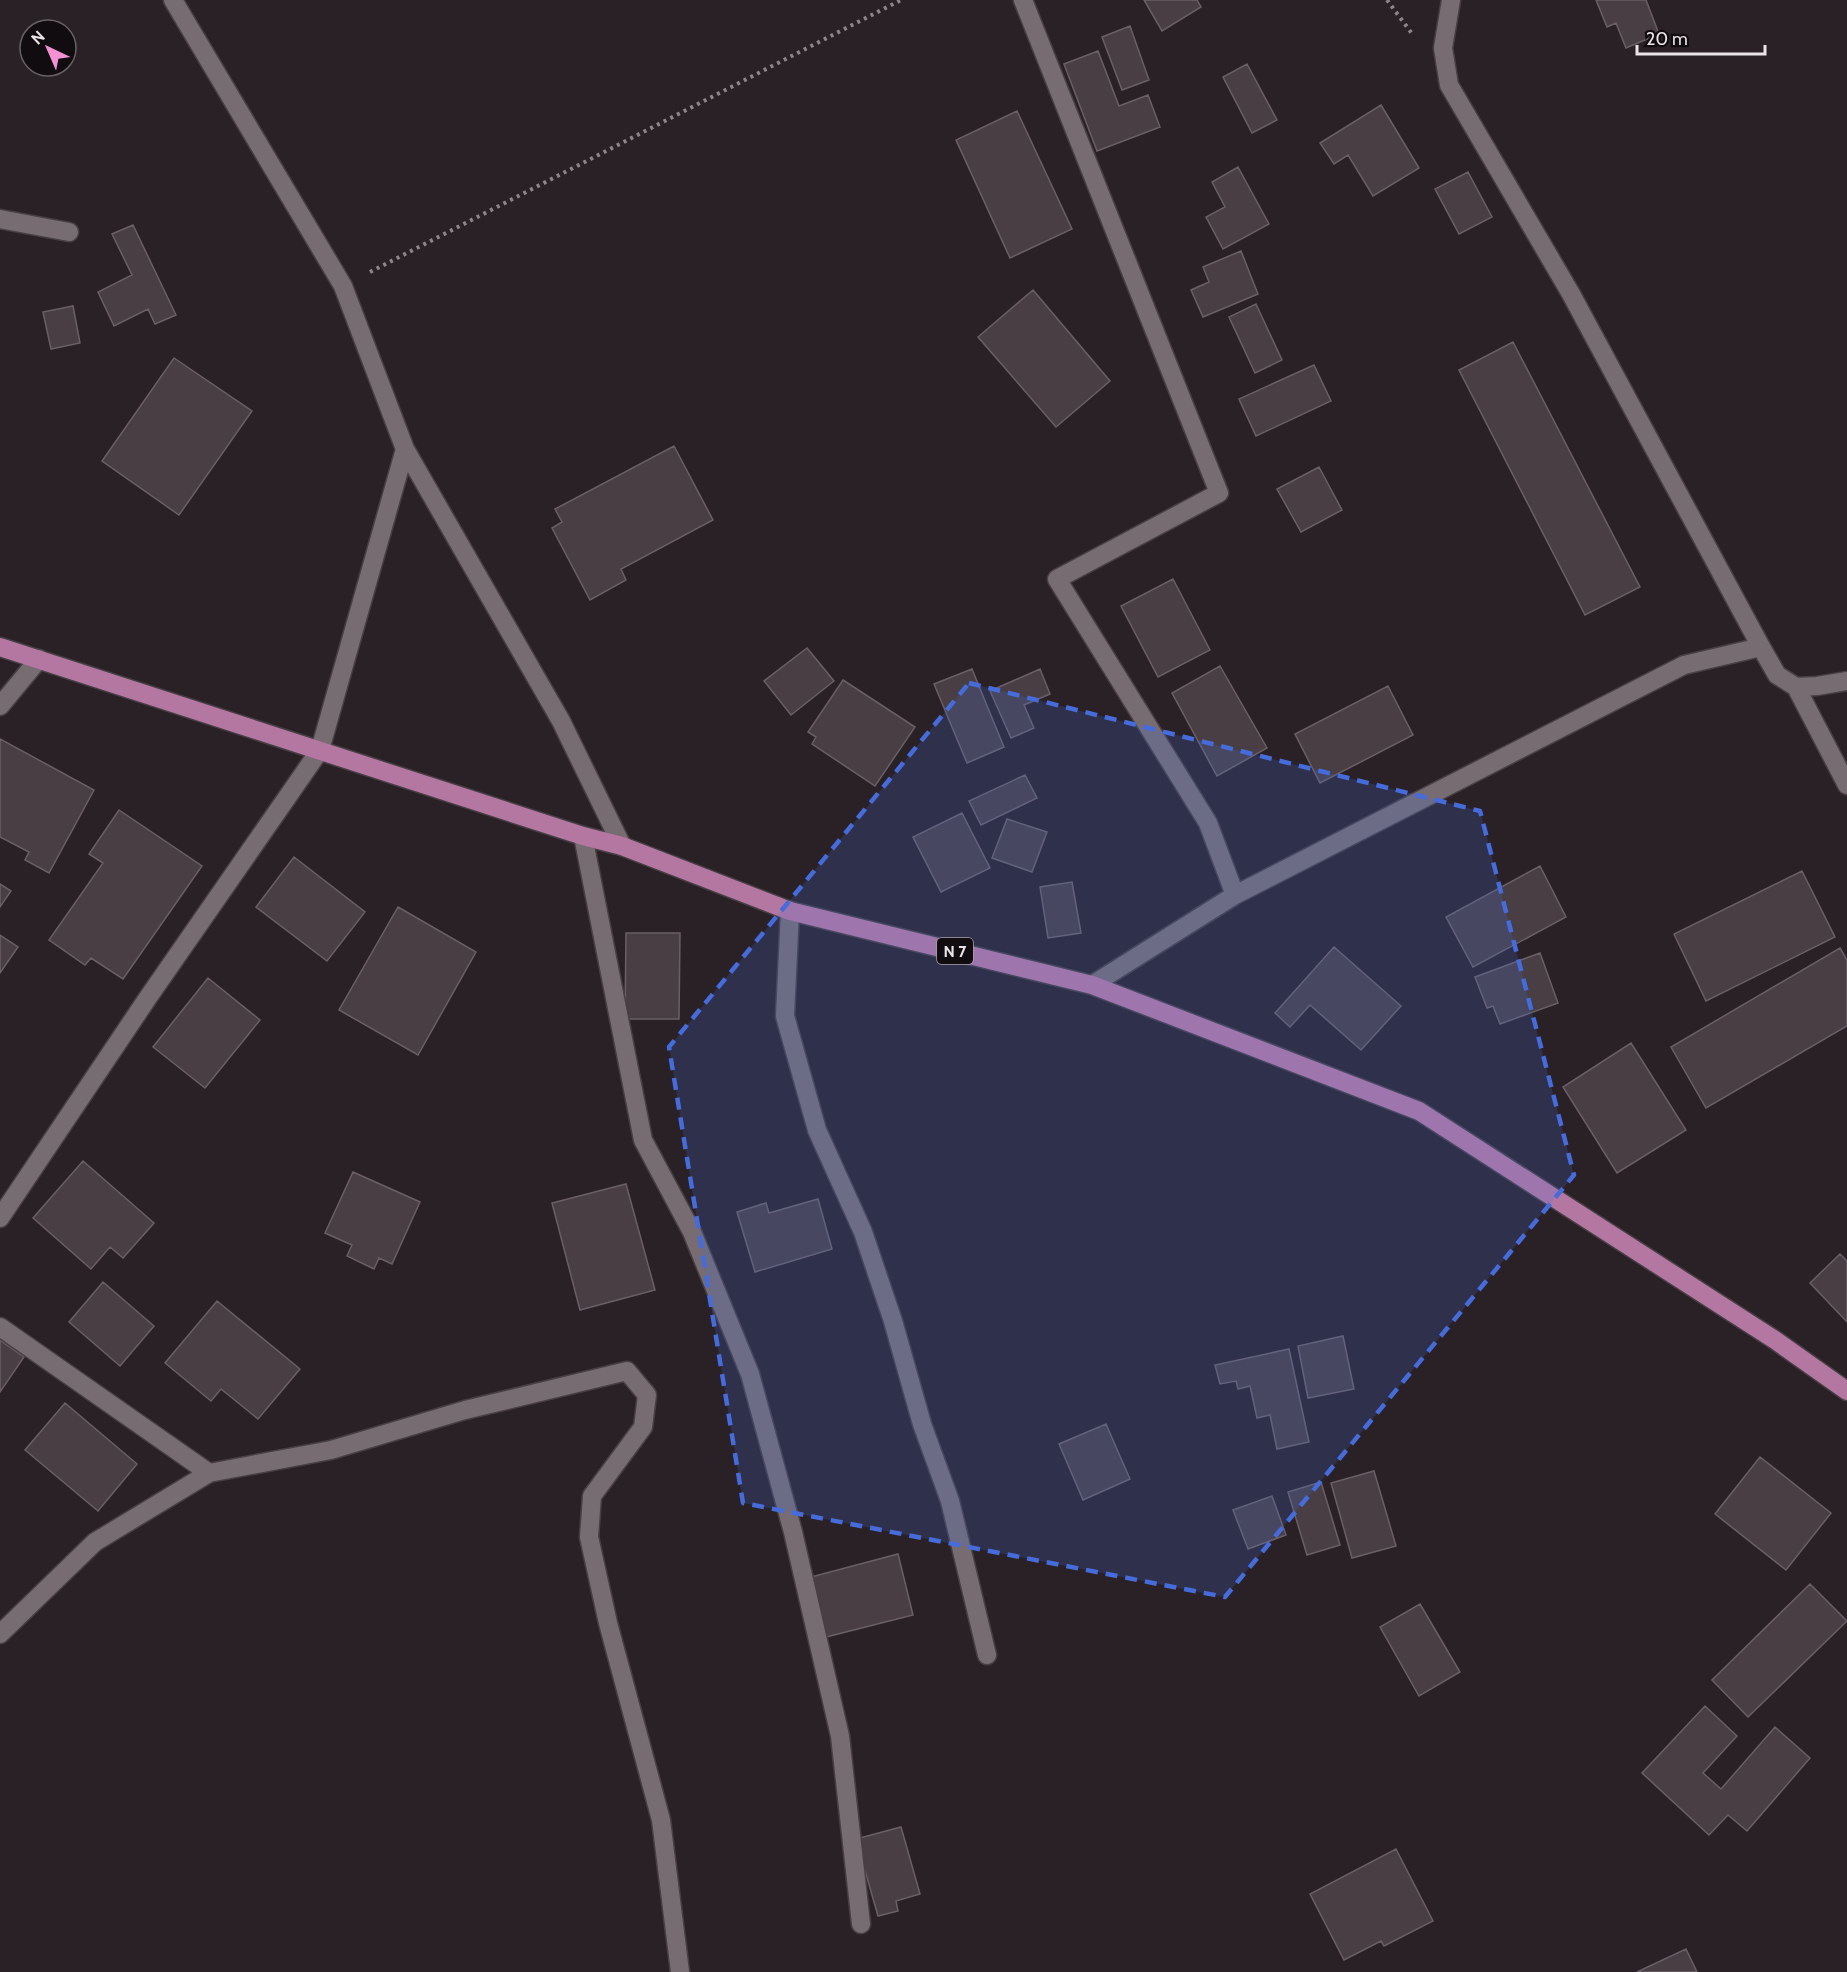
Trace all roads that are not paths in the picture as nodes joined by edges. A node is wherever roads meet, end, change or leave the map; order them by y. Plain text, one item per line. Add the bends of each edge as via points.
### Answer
1 (173, 0) edge
2 (1023, 0) edge
3 (1451, 0) edge
4 (0, 219) edge
5 (69, 232) dead end
6 (405, 449) junction
7 (0, 647) edge
8 (1761, 647) junction
9 (39, 659) junction
10 (1847, 681) edge
11 (1796, 687) junction
12 (0, 705) edge
13 (320, 750) junction
14 (1847, 785) edge
15 (583, 836) junction
16 (622, 846) junction
17 (1235, 895) junction
18 (790, 910) junction
19 (1092, 985) junction
20 (0, 1218) edge
21 (0, 1327) edge
22 (1847, 1391) edge
23 (208, 1473) junction
24 (0, 1634) edge
25 (987, 1655) dead end
26 (861, 1924) dead end
27 (680, 1972) edge

1 - 6 street via 344,286
2 - 17 street via 1219,494 1057,579 1208,823
3 - 8 street via 1443,48 1449,84 1571,294
4 - 5 street
6 - 13 street
6 - 16 street via 561,721
7 - 9 main road, N 7
8 - 11 street via 1777,675
8 - 17 street via 1684,665
9 - 12 street
9 - 13 main road, N 7
10 - 11 street
11 - 14 street
13 - 15 main road, N 7
13 - 20 street
15 - 16 main road, N 7
15 - 26 street via 643,1140 692,1232 750,1374 793,1532 840,1736
16 - 18 main road, N 7
17 - 19 street
18 - 19 main road, N 7
18 - 25 street via 785,1016 817,1131 863,1232 950,1501
19 - 22 main road, N 7 via 1419,1111 1775,1340
21 - 23 street
23 - 24 street via 95,1542
23 - 27 street via 331,1450 465,1410 627,1371 647,1395 643,1427 592,1496 589,1537 661,1820

